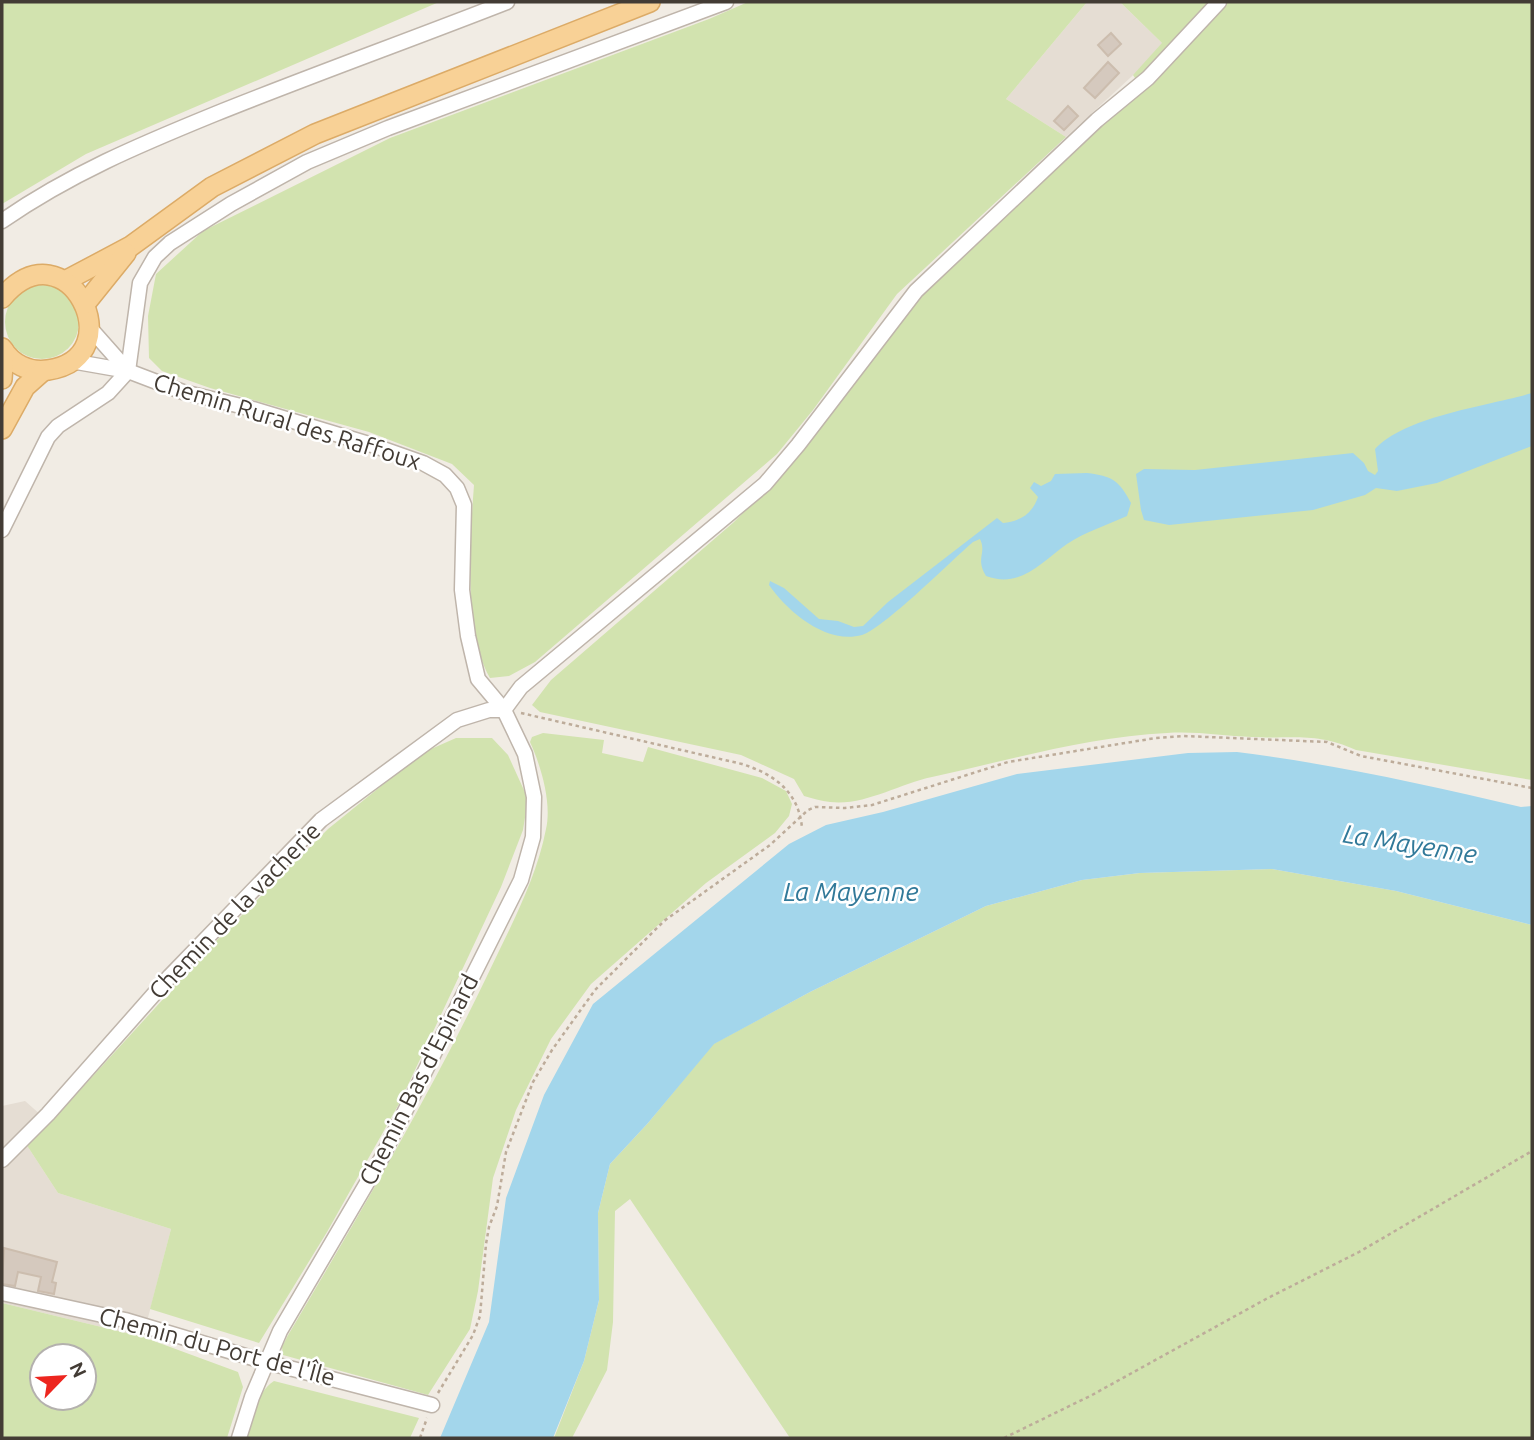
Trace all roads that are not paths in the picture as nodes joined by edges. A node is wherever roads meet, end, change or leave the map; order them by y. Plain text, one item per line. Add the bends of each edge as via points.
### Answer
1 (507, 2) edge
2 (650, 2) edge
3 (726, 2) edge
4 (1219, 2) edge
5 (2, 221) edge
6 (131, 246) junction
7 (65, 281) junction
8 (5, 292) edge
9 (85, 304) junction
10 (89, 327) junction
11 (3, 349) edge
12 (71, 361) junction
13 (43, 371) junction
14 (128, 371) junction
15 (2, 379) edge
16 (2, 429) edge
17 (2, 530) edge
18 (504, 710) junction
19 (2, 1160) edge
20 (2, 1293) edge
21 (265, 1362) junction
22 (432, 1405) road end
23 (239, 1438) edge

1 - 5 street via 118,154
2 - 6 main road via 315,134 212,187
3 - 14 street via 388,128 307,162 231,204 155,257 140,282
4 - 18 street via 1148,78 916,290 765,484 522,687
6 - 7 main road
6 - 9 main road
7 - 8 main road via 37,276 23,279
7 - 9 main road
9 - 10 main road
10 - 12 main road via 84,345
10 - 14 street, Chemin Rural des Raffoux
11 - 13 main road via 21,366
11 - 15 main road
12 - 13 main road
12 - 14 street, Chemin Rural des Raffoux
13 - 16 main road via 25,387
14 - 17 street via 108,393 48,436
14 - 18 street, Chemin Rural des Raffoux via 183,392 372,445 445,475 464,505 462,590 478,679
18 - 19 street, Chemin de la vacherie via 457,720 321,820
18 - 21 street, Chemin Bas d'Epinard via 526,754 534,797 533,837 521,880 381,1159
20 - 21 street, Chemin du Port de l'Île via 125,1320
21 - 22 street, Chemin du Port de l'Île
21 - 23 street, Chemin Bas d'Epinard

